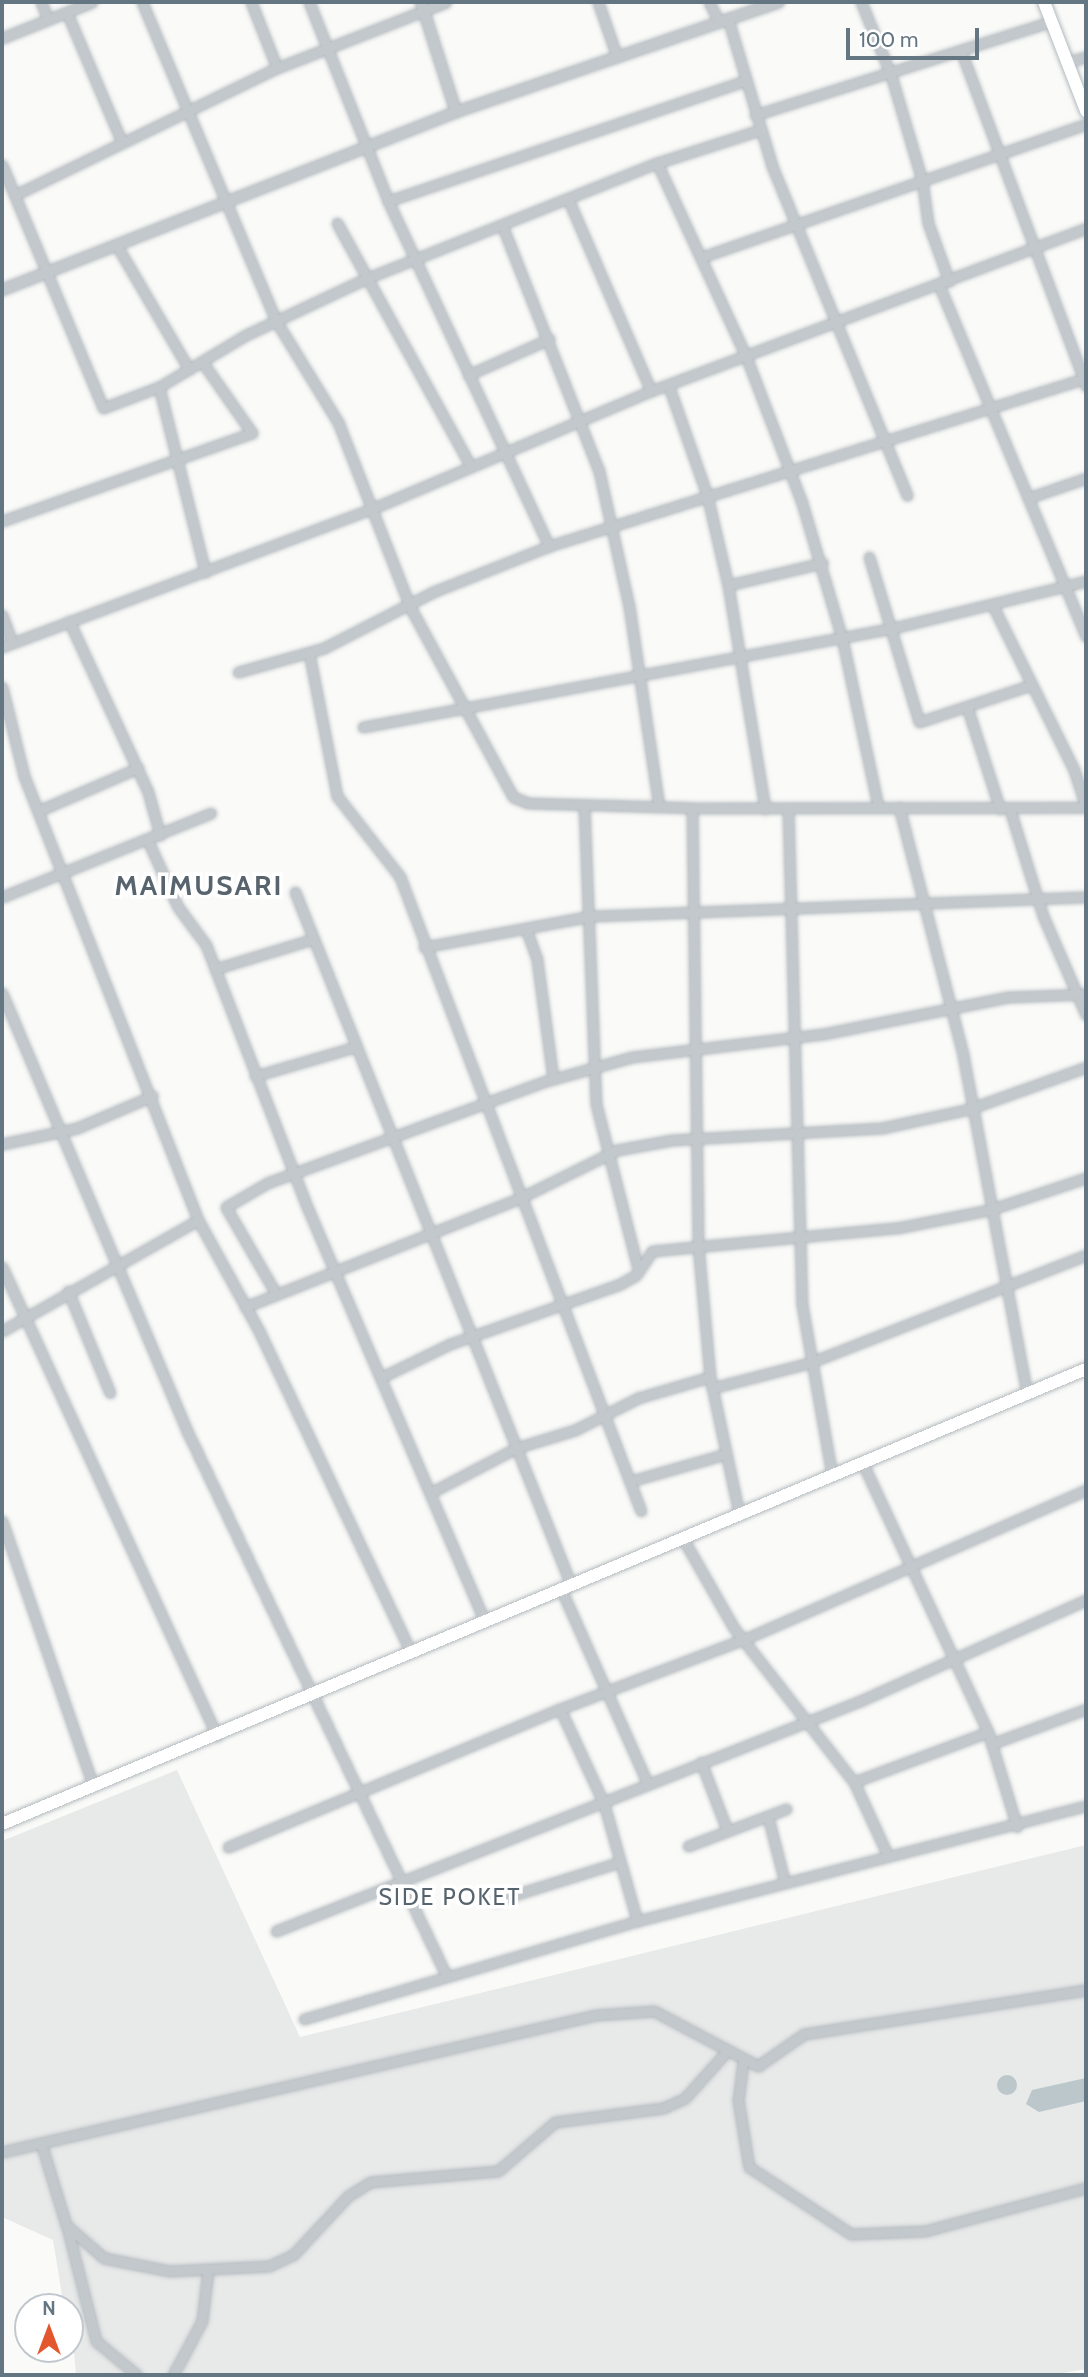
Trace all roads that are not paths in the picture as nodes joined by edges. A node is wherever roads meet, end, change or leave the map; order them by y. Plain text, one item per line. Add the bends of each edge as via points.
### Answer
1 (41, 2) edge
2 (92, 2) edge
3 (142, 2) edge
4 (251, 2) edge
5 (309, 2) edge
6 (446, 2) edge
7 (598, 2) edge
8 (709, 2) edge
9 (779, 2) edge
10 (861, 2) edge
11 (1044, 2) edge
12 (422, 6) edge
13 (67, 13) junction
14 (48, 19) junction
15 (723, 21) junction
16 (1050, 22) junction
17 (2, 38) edge
18 (328, 50) junction
19 (961, 51) junction
20 (617, 57) junction
21 (1086, 57) edge
22 (1067, 61) junction
23 (277, 68) junction
24 (891, 75) junction
25 (745, 81) junction
26 (186, 109) junction
27 (456, 111) junction
28 (1086, 111) edge
29 (755, 115) junction
30 (1086, 124) edge
31 (760, 130) junction
32 (121, 140) junction
33 (365, 147) junction
34 (995, 153) junction
35 (657, 163) junction
36 (2, 165) edge
37 (922, 180) junction
38 (15, 195) junction
39 (568, 199) junction
40 (388, 201) junction
41 (227, 202) junction
42 (337, 223) dead end
43 (502, 225) junction
44 (798, 227) junction
45 (1086, 228) edge
46 (117, 246) junction
47 (1032, 249) junction
48 (702, 257) junction
49 (415, 259) junction
50 (49, 273) junction
51 (365, 279) junction
52 (949, 281) junction
53 (939, 285) junction
54 (2, 290) edge
55 (276, 321) junction
56 (839, 321) junction
57 (549, 339) junction
58 (747, 359) junction
59 (203, 362) junction
60 (189, 369) junction
61 (468, 375) junction
62 (1085, 381) edge
63 (159, 387) junction
64 (669, 387) junction
65 (652, 391) junction
66 (990, 408) junction
67 (579, 420) junction
68 (886, 439) junction
69 (507, 451) junction
70 (180, 459) junction
71 (470, 465) junction
72 (791, 471) junction
73 (1086, 478) edge
74 (707, 495) junction
75 (907, 495) dead end
76 (1028, 498) junction
77 (369, 510) junction
78 (2, 521) edge
79 (614, 528) junction
80 (549, 545) junction
81 (869, 557) dead end
82 (822, 564) junction
83 (205, 572) junction
84 (1086, 582) edge
85 (728, 584) junction
86 (1064, 590) junction
87 (993, 606) junction
88 (410, 607) junction
89 (2, 615) edge
90 (69, 621) junction
91 (892, 628) junction
92 (1086, 636) edge
93 (842, 638) junction
94 (12, 642) junction
95 (2, 647) edge
96 (309, 653) junction
97 (741, 657) junction
98 (238, 672) dead end
99 (639, 674) junction
100 (1031, 685) junction
101 (2, 687) edge
102 (463, 707) junction
103 (968, 710) junction
104 (363, 727) dead end
105 (138, 768) junction
106 (583, 806) junction
107 (878, 806) junction
108 (659, 807) junction
109 (899, 807) junction
110 (1086, 807) edge
111 (692, 808) junction
112 (788, 808) junction
113 (765, 809) junction
114 (1005, 809) junction
115 (38, 811) junction
116 (211, 813) dead end
117 (160, 835) junction
118 (148, 841) junction
119 (62, 875) junction
120 (295, 892) dead end
121 (2, 897) edge
122 (1086, 897) edge
123 (1037, 898) junction
124 (925, 903) junction
125 (791, 909) junction
126 (693, 912) junction
127 (592, 916) junction
128 (526, 929) junction
129 (310, 940) junction
130 (424, 947) junction
131 (215, 969) junction
132 (2, 993) edge
133 (1083, 993) edge
134 (951, 1006) junction
135 (1086, 1015) edge
136 (795, 1036) junction
137 (699, 1045) junction
138 (355, 1047) junction
139 (594, 1066) junction
140 (1086, 1067) edge
141 (255, 1076) junction
142 (553, 1079) junction
143 (152, 1096) junction
144 (486, 1104) junction
145 (969, 1109) junction
146 (60, 1132) junction
147 (796, 1135) junction
148 (698, 1141) junction
149 (389, 1142) junction
150 (2, 1144) edge
151 (606, 1156) junction
152 (293, 1173) junction
153 (1086, 1178) edge
154 (520, 1198) junction
155 (989, 1210) junction
156 (198, 1220) junction
157 (427, 1232) junction
158 (801, 1237) junction
159 (698, 1245) junction
160 (1086, 1255) edge
161 (117, 1266) junction
162 (2, 1267) edge
163 (336, 1267) junction
164 (638, 1269) junction
165 (1007, 1291) junction
166 (68, 1292) junction
167 (275, 1292) junction
168 (564, 1304) junction
169 (245, 1307) junction
170 (28, 1317) junction
171 (2, 1331) edge
172 (471, 1337) junction
173 (809, 1363) junction
174 (1086, 1369) edge
175 (382, 1377) junction
176 (710, 1377) junction
177 (712, 1388) junction
178 (110, 1393) dead end
179 (1027, 1395) junction
180 (608, 1415) junction
181 (516, 1448) junction
182 (726, 1454) junction
183 (863, 1464) junction
184 (832, 1476) junction
185 (631, 1481) junction
186 (1086, 1490) edge
187 (432, 1492) junction
188 (641, 1511) dead end
189 (739, 1514) junction
190 (2, 1521) edge
191 (682, 1537) junction
192 (911, 1561) junction
193 (566, 1587) junction
194 (1086, 1600) edge
195 (485, 1621) junction
196 (747, 1638) junction
197 (411, 1653) junction
198 (956, 1658) junction
199 (315, 1694) junction
200 (608, 1694) junction
201 (560, 1709) junction
202 (1086, 1709) edge
203 (808, 1719) junction
204 (988, 1732) junction
205 (217, 1736) junction
206 (991, 1744) junction
207 (701, 1762) junction
208 (647, 1782) junction
209 (854, 1782) junction
210 (93, 1786) junction
211 (360, 1794) junction
212 (604, 1804) junction
213 (1086, 1806) edge
214 (786, 1809) dead end
215 (768, 1817) junction
216 (2, 1824) edge
217 (1017, 1827) junction
218 (727, 1830) junction
219 (688, 1846) dead end
220 (228, 1847) dead end
221 (888, 1856) junction
222 (620, 1862) junction
223 (785, 1883) junction
224 (403, 1886) junction
225 (495, 1901) dead end
226 (637, 1921) junction
227 (276, 1931) dead end
228 (446, 1975) junction
229 (1086, 1990) edge
230 (304, 2019) dead end
231 (727, 2051) junction
232 (743, 2061) junction
233 (41, 2143) junction
234 (2, 2152) edge
235 (1086, 2188) edge
236 (66, 2225) junction
237 (208, 2270) junction
238 (137, 2375) edge
239 (173, 2375) edge

1 - 14 street
2 - 13 street
3 - 26 street
4 - 23 street
5 - 18 street
6 - 12 street
7 - 20 street
8 - 15 street
9 - 15 street
10 - 24 street
11 - 16 main road
12 - 18 street
12 - 27 street
13 - 14 street
13 - 32 street
14 - 17 street
15 - 20 street
15 - 25 street
16 - 19 street
16 - 22 main road
18 - 23 street
18 - 33 street
19 - 24 street
19 - 34 street
20 - 27 street
21 - 22 street
22 - 28 main road
23 - 26 street
24 - 29 street
24 - 37 street
25 - 29 street
25 - 40 street
26 - 32 street
26 - 41 street
27 - 33 street
29 - 31 street
30 - 34 street
31 - 35 street
31 - 44 street
32 - 38 street
33 - 40 street
33 - 41 street
34 - 37 street
34 - 47 street
35 - 39 street
35 - 48 street
36 - 38 street
37 - 44 street
37 - 52 street via 928,223
38 - 50 street
39 - 43 street
39 - 65 street
40 - 49 street
41 - 46 street
41 - 55 street
42 - 51 street
43 - 49 street
43 - 57 street
44 - 48 street
44 - 56 street
45 - 47 street
46 - 50 street
46 - 60 street
47 - 52 street
47 - 62 street
48 - 58 street
49 - 51 street
49 - 61 street
50 - 54 street
50 - 63 street via 97,405 117,405
51 - 55 street
51 - 71 street
52 - 53 street
53 - 56 street
53 - 66 street
55 - 59 street
55 - 77 street via 338,422
56 - 58 street
56 - 68 street
57 - 61 street
57 - 67 street
58 - 64 street
58 - 72 street
59 - 60 street
59 - 70 street via 252,433
60 - 63 street
61 - 69 street
62 - 66 street
63 - 70 street
64 - 65 street
64 - 74 street
65 - 67 street
66 - 68 street
66 - 76 street
67 - 69 street
67 - 79 street
68 - 72 street
68 - 75 street
69 - 71 street
69 - 80 street
70 - 78 street
70 - 83 street
71 - 77 street
72 - 74 street
72 - 82 street
73 - 76 street
74 - 79 street
74 - 85 street
76 - 86 street
77 - 83 street
77 - 88 street
79 - 80 street
79 - 99 street
80 - 88 street
81 - 91 street
82 - 85 street
82 - 93 street
83 - 90 street
84 - 86 street
85 - 97 street
86 - 87 street
86 - 92 street
87 - 91 street
87 - 100 street
88 - 96 street
88 - 102 street
89 - 94 street
90 - 94 street
90 - 105 street
91 - 93 street
91 - 103 street via 919,722
93 - 97 street
93 - 107 street
94 - 95 street
96 - 98 street
96 - 130 street via 337,796 400,877
97 - 99 street
97 - 113 street
99 - 102 street
99 - 108 street
100 - 103 street
100 - 110 street
101 - 115 street
102 - 104 street
102 - 106 street via 513,797
103 - 114 street
105 - 115 street
105 - 117 street
106 - 108 street
106 - 127 street
107 - 109 street
107 - 112 street
108 - 111 street
109 - 114 street
109 - 124 street
110 - 114 street
111 - 113 street
111 - 126 street
112 - 113 street
112 - 125 street
114 - 123 street
115 - 119 street
116 - 117 street
117 - 118 street
118 - 119 street
118 - 131 street
119 - 121 street
119 - 143 street
120 - 129 street
122 - 123 street
123 - 124 street
123 - 133 street
124 - 125 street
124 - 134 street
125 - 126 street
125 - 136 street
126 - 127 street
126 - 137 street
127 - 128 street
127 - 139 street
128 - 130 street
128 - 142 street via 537,960
129 - 131 street
129 - 138 street
130 - 144 street
131 - 141 street
132 - 146 street
133 - 134 street
133 - 135 street
134 - 136 street
134 - 145 street
136 - 137 street
136 - 147 street
137 - 139 street
137 - 148 street
138 - 141 street
138 - 149 street
139 - 142 street
139 - 151 street
140 - 145 street
141 - 152 street
142 - 144 street
143 - 146 street
143 - 156 street
144 - 149 street
144 - 154 street
145 - 147 street via 882,1128
145 - 155 street
146 - 150 street
146 - 161 street
147 - 148 street
147 - 158 street
148 - 151 street via 636,1145
148 - 159 street
149 - 152 street
149 - 157 street
151 - 154 street
151 - 164 street
152 - 163 street
152 - 167 street via 239,1195 226,1207
153 - 155 street
154 - 157 street
154 - 168 street
155 - 158 street via 897,1228
155 - 165 street
156 - 161 street
156 - 169 street
157 - 163 street
157 - 172 street
158 - 159 street
158 - 173 street
159 - 164 street via 652,1251
159 - 176 street
160 - 165 street
161 - 166 street
161 - 199 street via 188,1433
162 - 170 street
163 - 167 street
163 - 175 street
164 - 168 street via 630,1279
165 - 173 street
165 - 179 street
166 - 170 street
166 - 178 street
167 - 169 street
168 - 172 street
168 - 180 street
169 - 197 street
170 - 171 street
170 - 205 street via 88,1464
172 - 175 street
172 - 181 street
173 - 177 street
173 - 184 street
174 - 179 main road
175 - 187 street
176 - 177 street
176 - 180 street via 638,1398
177 - 182 street
179 - 183 main road
180 - 181 street
180 - 185 street
181 - 187 street
181 - 193 street
182 - 185 street
182 - 189 street
183 - 184 main road
183 - 192 street
184 - 189 main road
185 - 188 street
186 - 192 street
187 - 195 street
189 - 191 main road
190 - 210 street
191 - 193 main road
191 - 196 street via 734,1628
192 - 196 street
192 - 198 street
193 - 195 main road
193 - 200 street
194 - 198 street
195 - 197 main road
196 - 200 street
196 - 203 street
197 - 199 main road
198 - 203 street
198 - 204 street
199 - 205 main road
199 - 211 street
200 - 201 street
200 - 208 street
201 - 211 street
201 - 212 street
202 - 206 street
203 - 207 street
203 - 209 street
204 - 206 street
204 - 209 street
205 - 210 main road
206 - 217 street
207 - 208 street
207 - 218 street
208 - 212 street
209 - 221 street
210 - 216 main road
211 - 220 street
211 - 224 street
212 - 222 street
212 - 224 street
213 - 217 street
214 - 215 street
215 - 218 street
215 - 223 street
217 - 221 street
218 - 219 street
221 - 223 street
222 - 225 street
222 - 226 street
223 - 226 street
224 - 227 street
224 - 228 street
226 - 228 street
228 - 230 street
229 - 232 street via 804,2034 758,2066
231 - 232 street
231 - 233 street via 642,2009
231 - 237 street via 685,2098 663,2108 555,2122 483,2177 370,2182 348,2196 293,2255 269,2266
232 - 235 street via 738,2100 749,2167 851,2234 925,2231
233 - 234 street
233 - 236 street
236 - 237 street via 85,2247 121,2267
236 - 238 street via 96,2341
237 - 239 street via 202,2320

